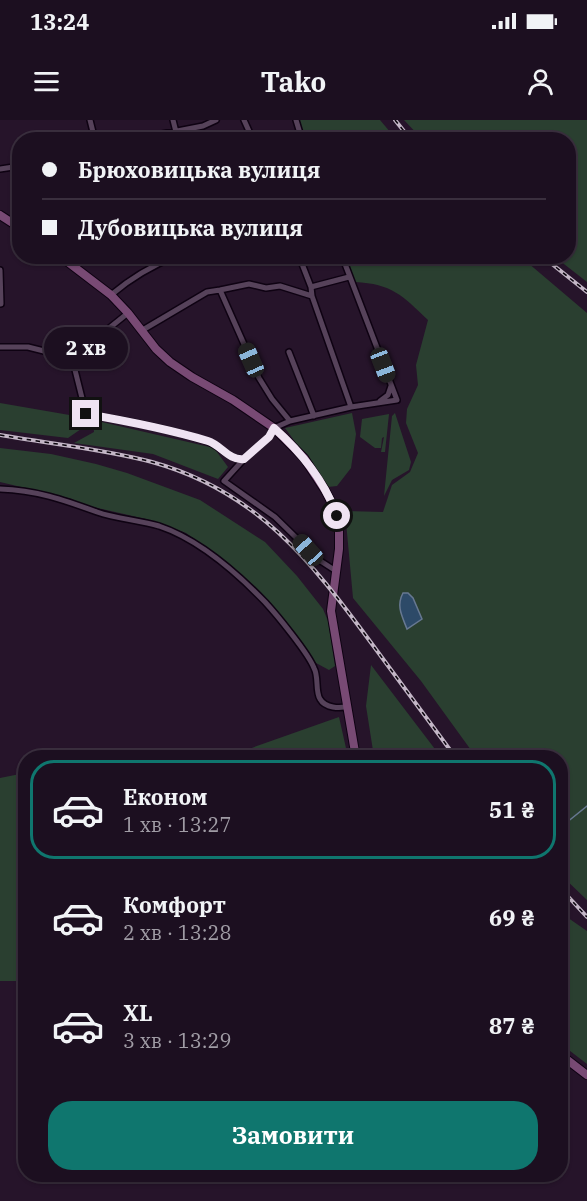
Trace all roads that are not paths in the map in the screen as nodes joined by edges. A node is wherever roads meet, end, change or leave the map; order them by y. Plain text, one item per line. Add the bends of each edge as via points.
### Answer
1 (173, 120) edge
2 (216, 120) edge
3 (176, 132) joint
4 (70, 264) edge
5 (157, 264) edge
6 (301, 264) edge
7 (345, 264) edge
8 (0, 270) edge
9 (349, 278) junction
10 (311, 287) junction
11 (220, 290) junction
12 (111, 295) junction
13 (312, 296) junction
14 (1, 304) edge
15 (128, 313) junction
16 (141, 331) junction
17 (0, 347) edge
18 (289, 352) dead end
19 (72, 358) junction
20 (391, 384) junction
21 (377, 403) junction
22 (351, 407) junction
23 (314, 416) junction
24 (290, 421) junction
25 (274, 428) junction
26 (244, 459) junction
27 (0, 489) edge
28 (336, 571) junction
29 (348, 706) junction
30 (355, 750) edge
31 (568, 1060) edge
32 (587, 1075) edge

1 - 3 street
2 - 3 street
4 - 12 main road
5 - 12 street
6 - 10 street
7 - 9 street
8 - 14 street
9 - 10 street
9 - 20 street
10 - 13 street
11 - 13 street via 249,284 280,286
11 - 16 street via 207,292
11 - 24 street via 259,378
12 - 15 main road
13 - 22 street
15 - 16 main road
15 - 19 street
16 - 25 main road via 170,362
17 - 19 street via 28,347
18 - 23 street
19 - 26 street via 86,414 171,430 215,443 231,457
20 - 21 street via 388,395
20 - 21 street via 397,400
21 - 22 street
22 - 23 street
23 - 24 street
24 - 25 street
25 - 26 street
25 - 28 main road via 304,458 335,509 340,537
26 - 28 street via 225,483 254,500
27 - 29 street via 52,496 98,513 157,525 198,545 266,603 314,667 319,698 340,709
28 - 29 main road via 331,611
29 - 30 main road
31 - 32 main road

